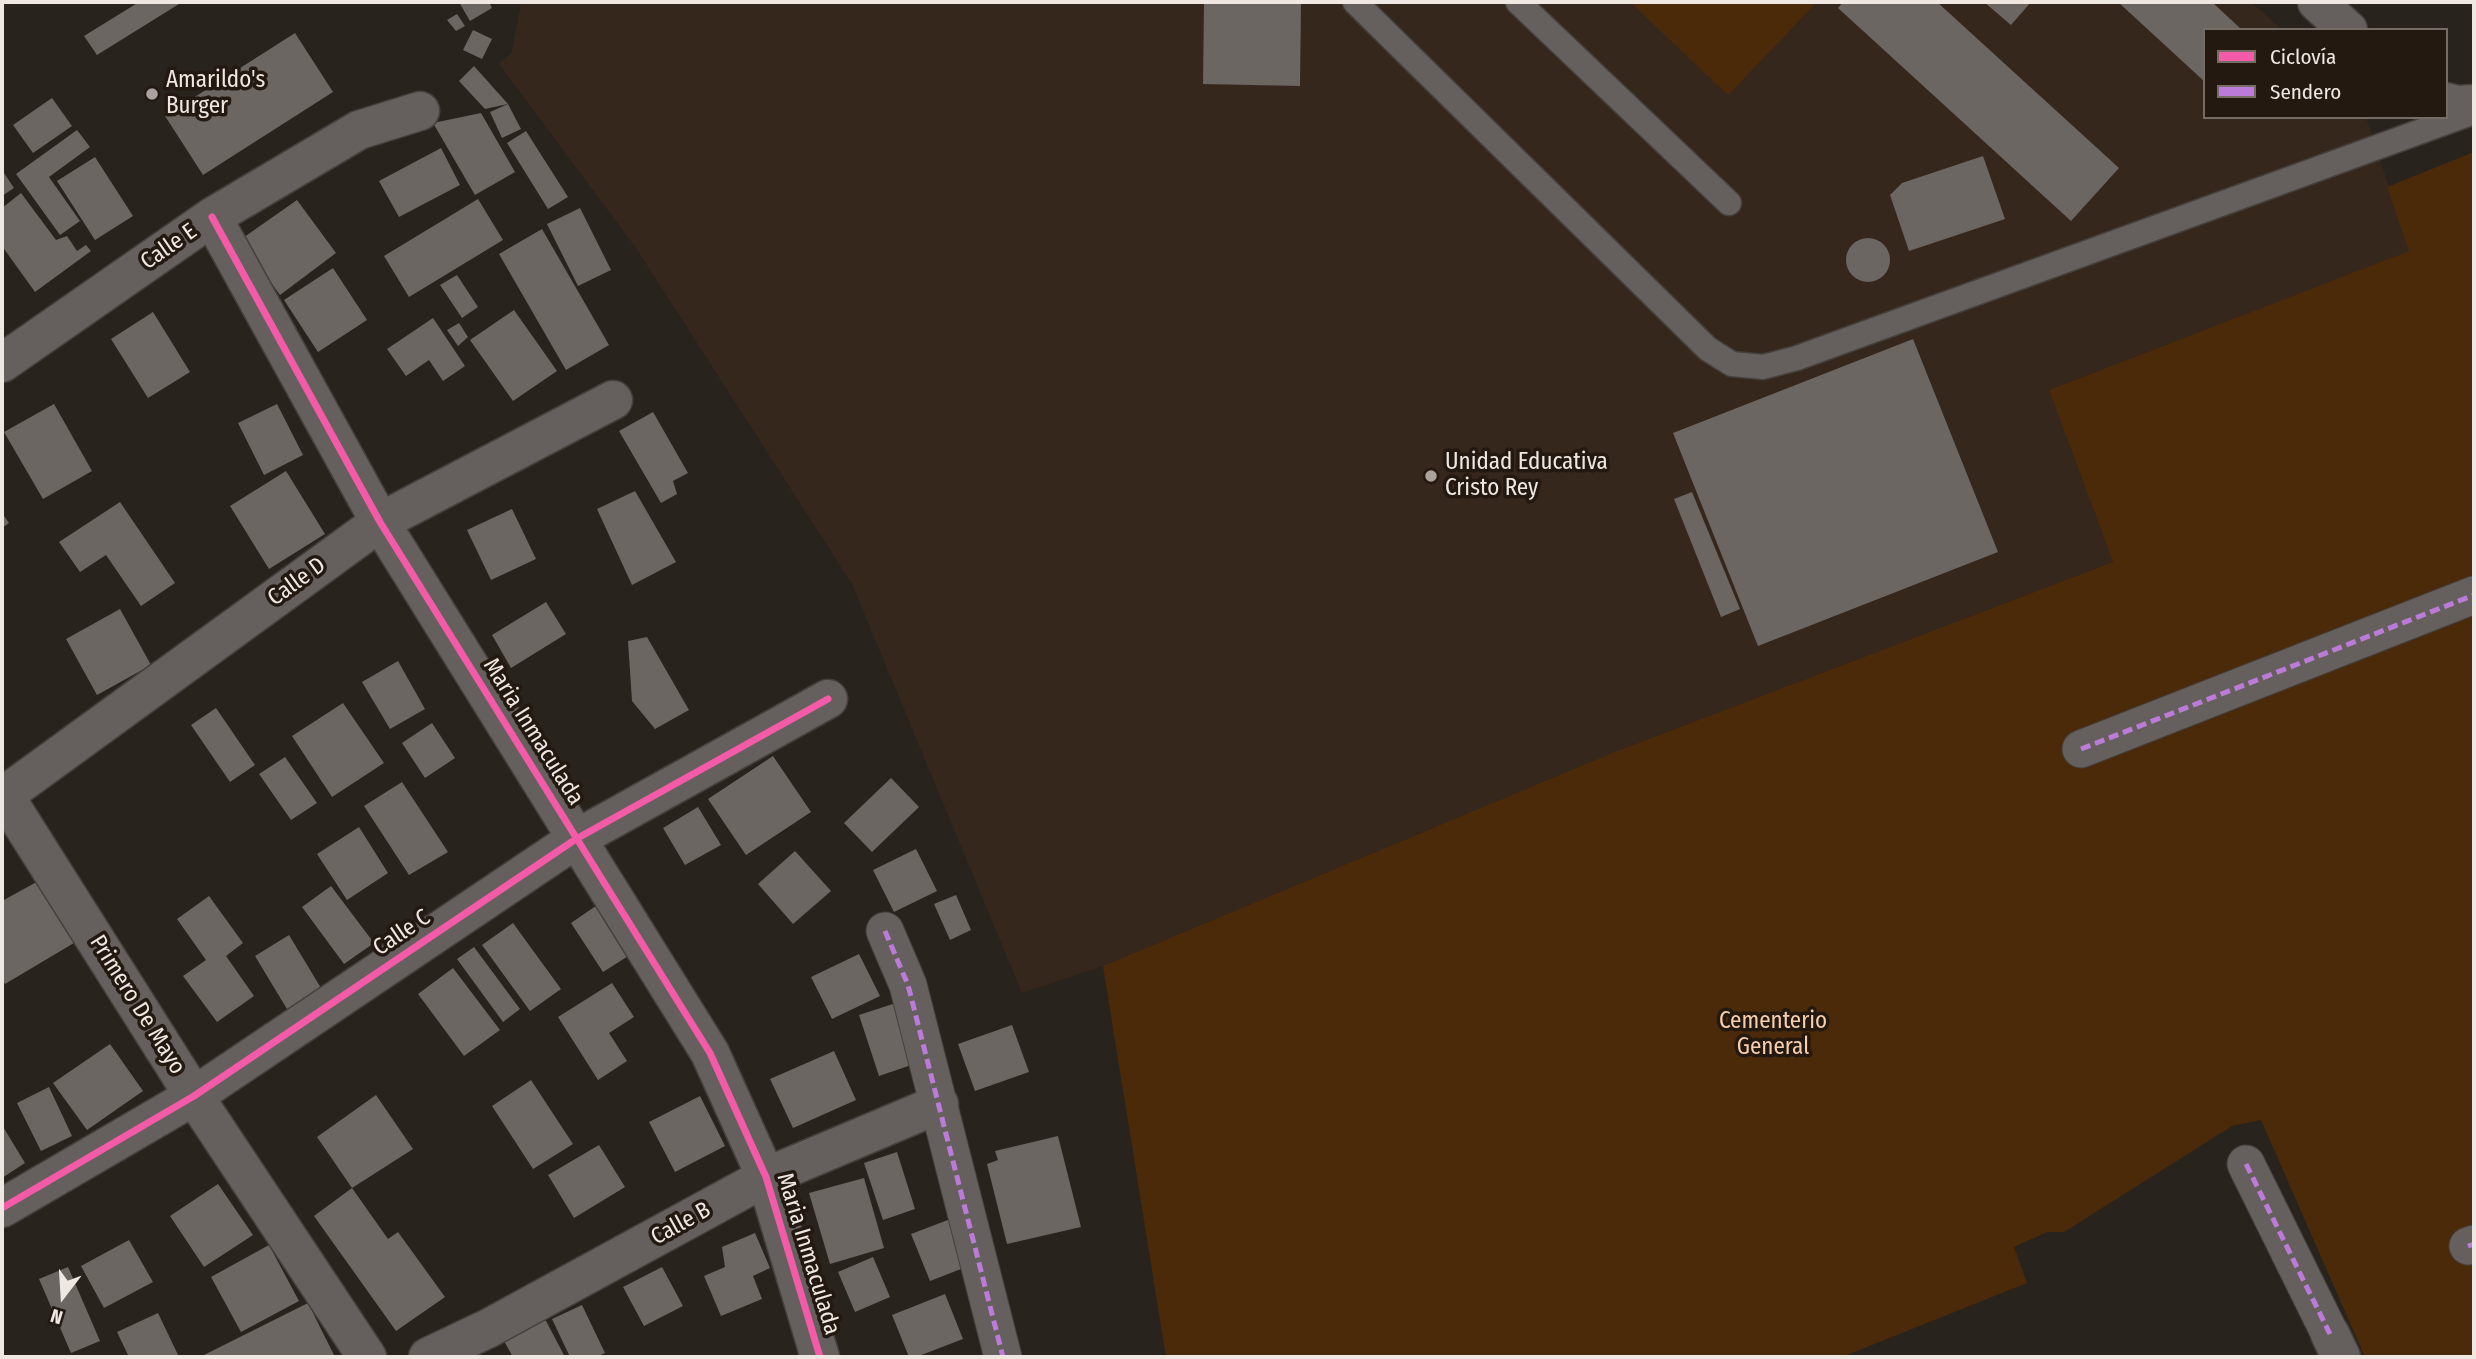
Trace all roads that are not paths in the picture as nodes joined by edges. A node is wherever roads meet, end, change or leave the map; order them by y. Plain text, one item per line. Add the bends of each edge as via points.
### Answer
1 (1355, 2) edge
2 (1518, 2) edge
3 (2317, 2) edge
4 (2346, 28) edge
5 (2448, 103) edge
6 (2474, 104) edge
7 (419, 111) dead end
8 (2474, 111) edge
9 (1729, 203) dead end
10 (212, 217) junction
11 (2, 363) edge
12 (613, 400) dead end
13 (380, 522) junction
14 (2474, 595) edge
15 (828, 699) dead end
16 (2081, 749) dead end
17 (3, 795) edge
18 (576, 839) junction
19 (885, 931) dead end
20 (194, 1096) junction
21 (939, 1104) junction
22 (2246, 1164) dead end
23 (766, 1177) junction
24 (2, 1209) edge
25 (495, 1343) edge
26 (2336, 1346) edge
27 (367, 1357) edge
28 (428, 1357) edge
29 (820, 1357) edge
30 (1003, 1357) edge

1 - 8 lane via 1708,349 1731,364 1763,367 1797,358
2 - 9 lane
3 - 4 street
5 - 6 street
7 - 10 street, Calle E via 359,130
10 - 11 street, Calle E
10 - 13 street, Maria Inmaculada
12 - 13 street, Calle D
13 - 17 street, Calle D
13 - 18 street, Maria Inmaculada
14 - 16 street
15 - 18 street, Calle C
17 - 20 street, Primero De Mayo
18 - 20 street, Calle C
18 - 23 street, Maria Inmaculada via 710,1053
19 - 21 street via 908,985
20 - 24 street, Calle C
20 - 27 street, Primero De Mayo
21 - 23 street, Calle B
21 - 30 street
22 - 26 street
23 - 25 street, Calle B
23 - 29 street, Maria Inmaculada
25 - 28 street, Calle B

